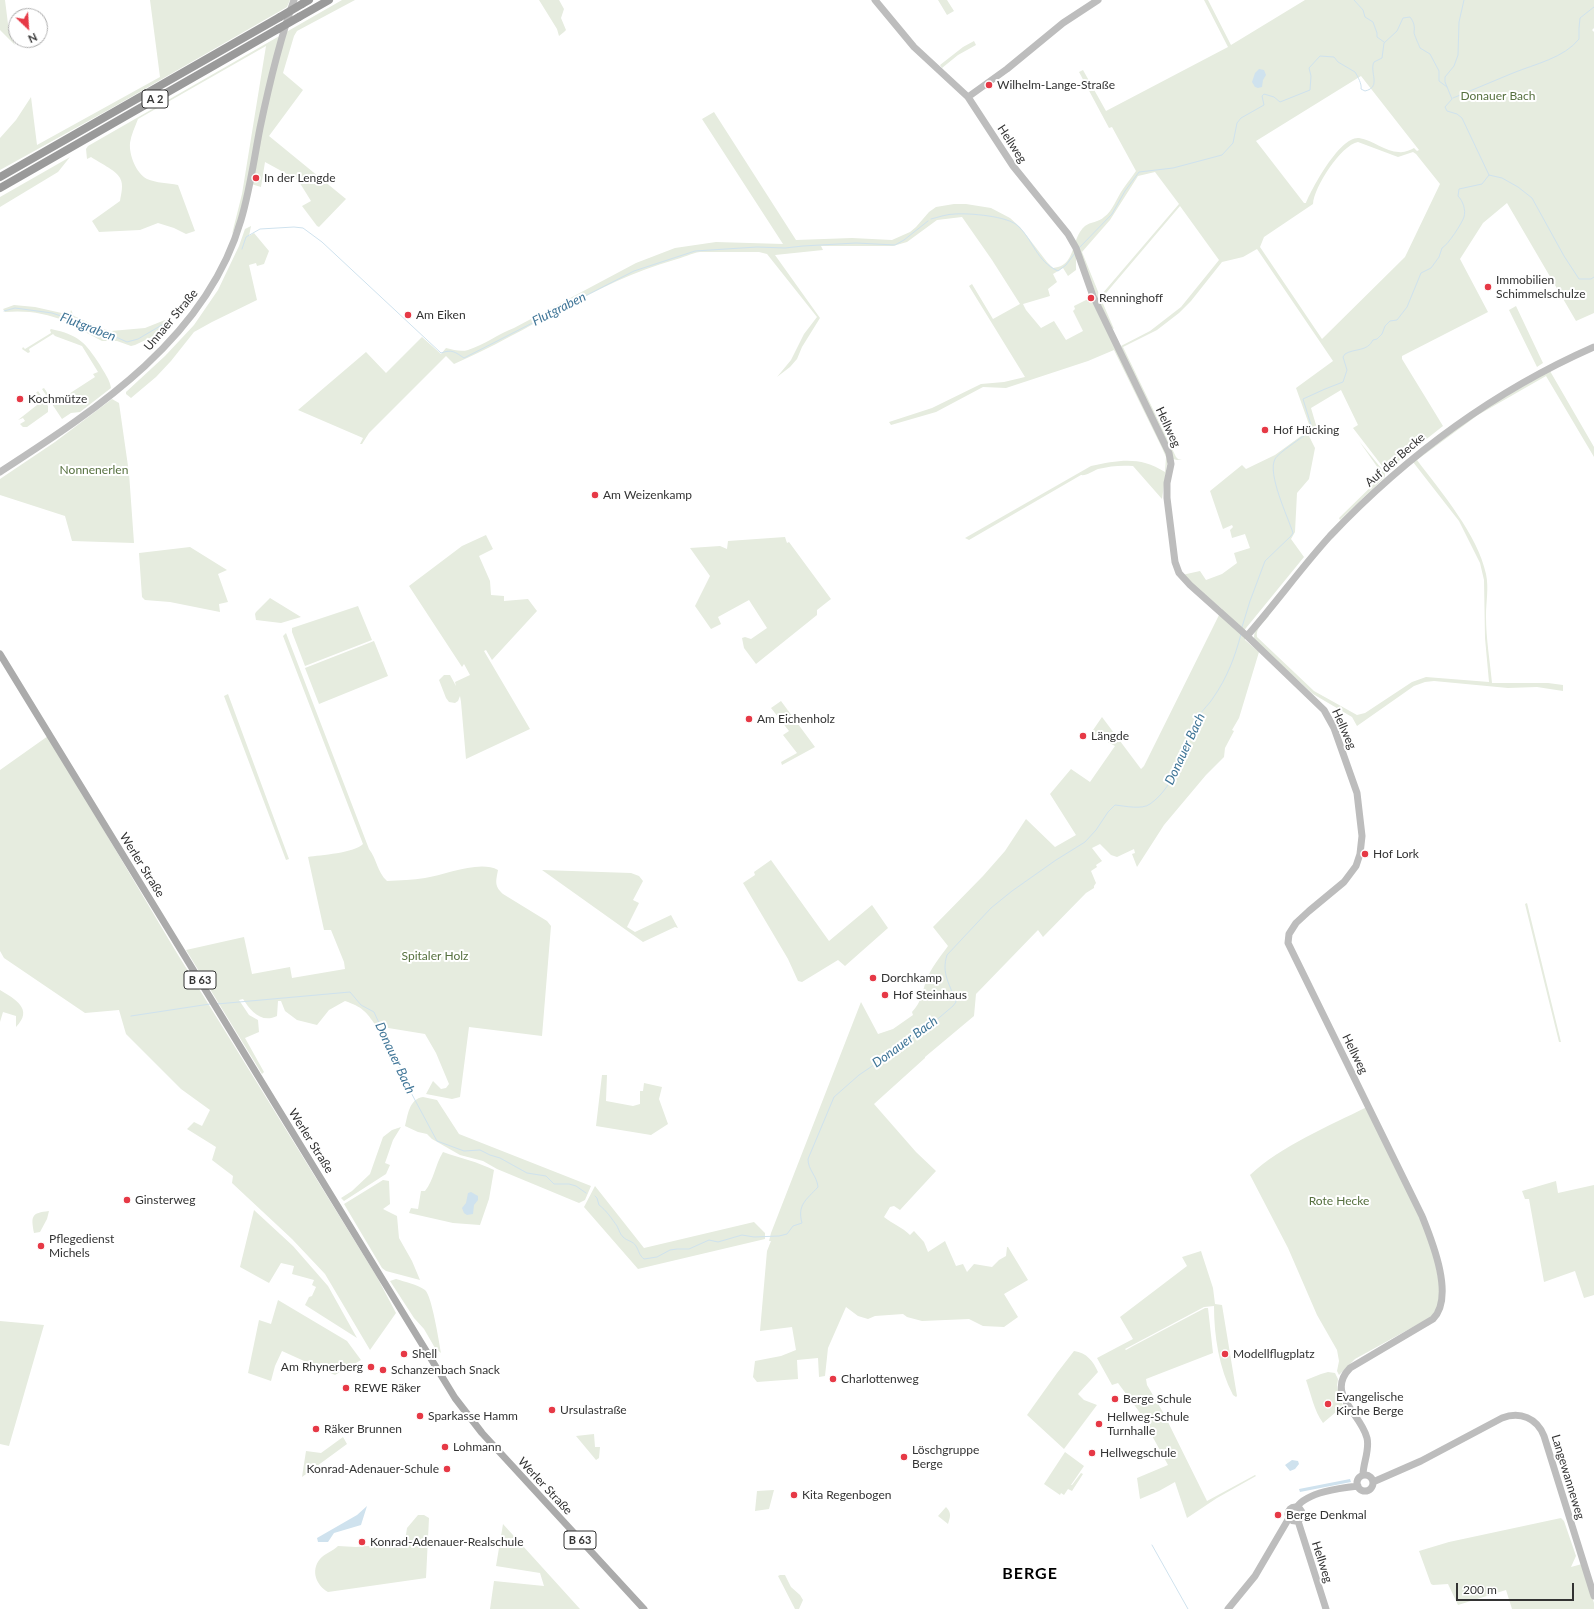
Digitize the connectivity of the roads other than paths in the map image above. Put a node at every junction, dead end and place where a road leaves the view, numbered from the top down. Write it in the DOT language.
graph roads {
  1 [pos="294,0"];
  2 [pos="310,0"];
  3 [pos="329,0"];
  4 [pos="875,0"];
  5 [pos="1098,0"];
  6 [pos="968,97"];
  7 [pos="0,177"];
  8 [pos="0,188"];
  9 [pos="1594,347"];
  10 [pos="0,472"];
  11 [pos="1247,636"];
  12 [pos="0,654"];
  13 [pos="1363,1475"];
  14 [pos="1373,1482"];
  15 [pos="1358,1486"];
  16 [pos="1297,1507"];
  17 [pos="1289,1518"];
  18 [pos="1298,1521"];
  19 [pos="1594,1596"];
  20 [pos="644,1609"];
  21 [pos="1228,1609"];
  22 [pos="1326,1609"];
  1 -- 10 [label="street, Unnaer Straße"];
  2 -- 7 [label="highway, A 2, bridge"];
  3 -- 8 [label="highway, A 2, bridge"];
  4 -- 6 [label="street, Hellweg"];
  5 -- 6 [label="street"];
  6 -- 11 [label="street, Hellweg"];
  9 -- 11 [label="street, Auf der Becke"];
  11 -- 13 [label="street, Hellweg"];
  12 -- 20 [label="main road, Werler Straße / B 63"];
  13 -- 14 [label="street"];
  13 -- 15 [label="street"];
  14 -- 15 [label="street"];
  14 -- 19 [label="street, Langewanneweg"];
  15 -- 16 [label="street"];
  16 -- 17 [label="street"];
  16 -- 18 [label="street"];
  17 -- 18 [label="street"];
  17 -- 21 [label="street"];
  18 -- 22 [label="street, Hellweg"];
}
